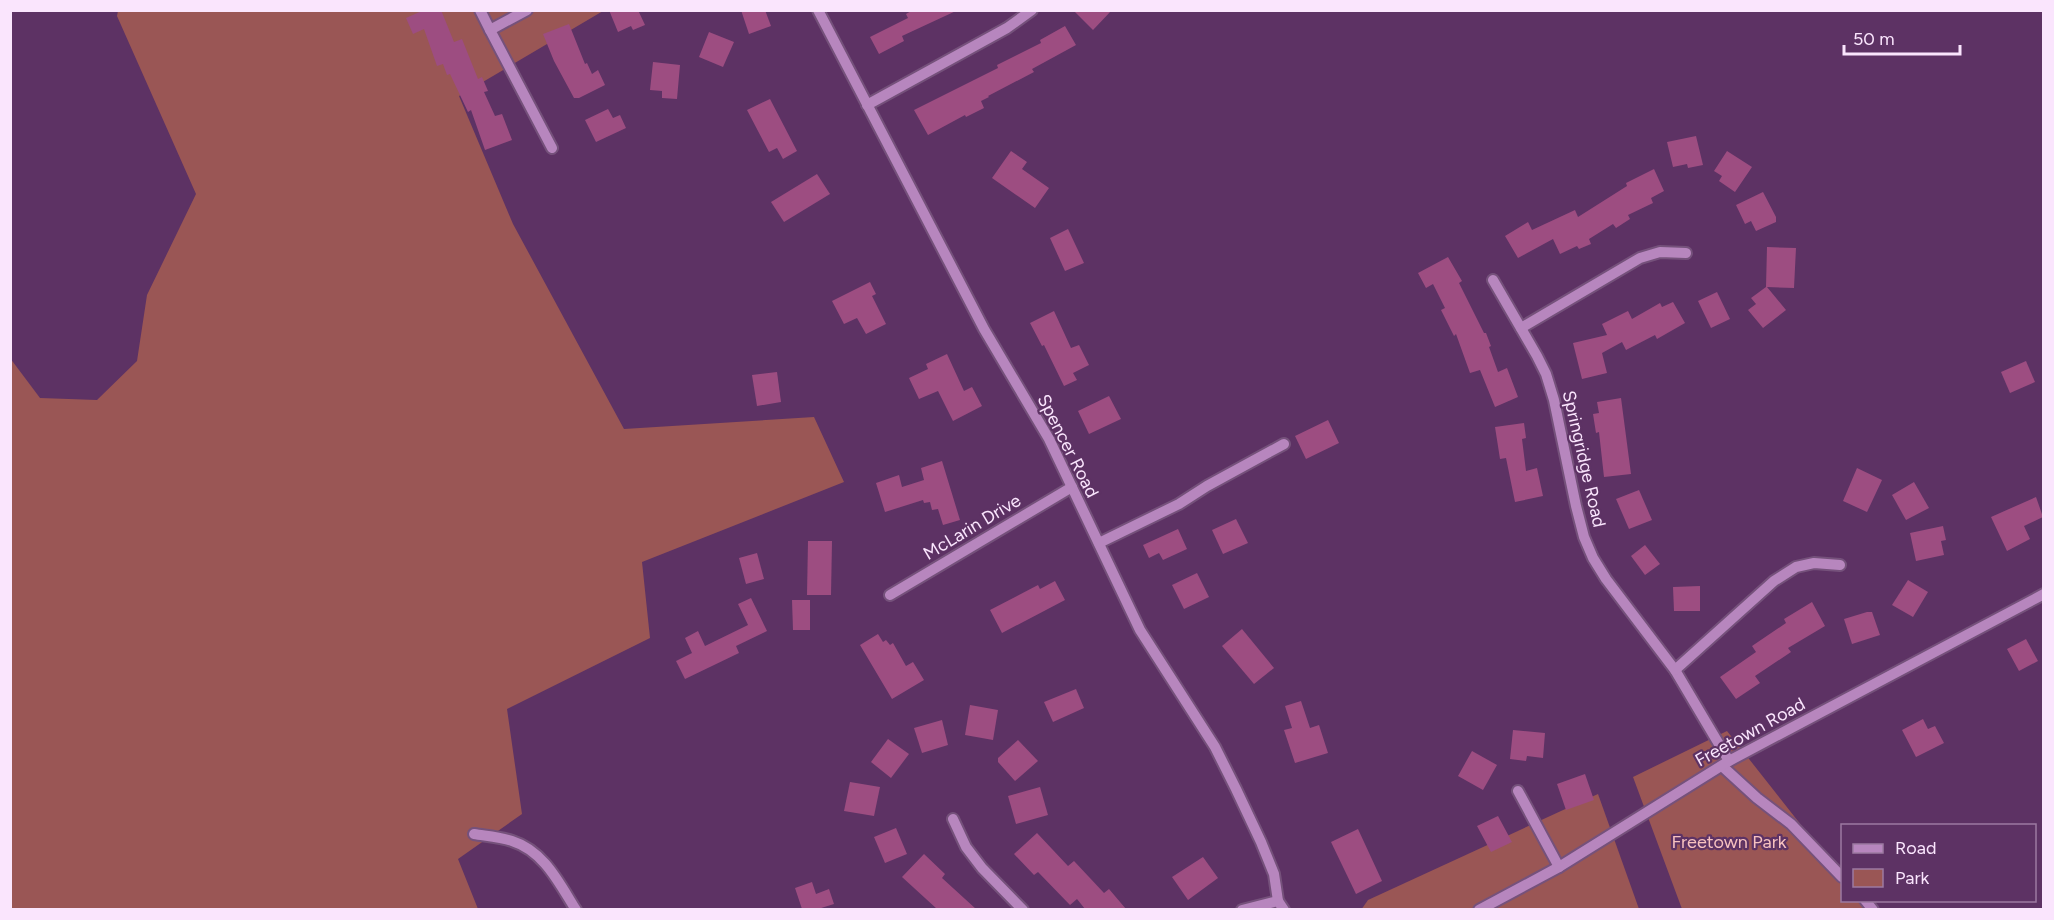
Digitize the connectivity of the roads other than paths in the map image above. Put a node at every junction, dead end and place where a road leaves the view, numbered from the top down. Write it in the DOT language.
graph roads {
  1 [pos="480,10"];
  2 [pos="527,10"];
  3 [pos="818,10"];
  4 [pos="1032,10"];
  5 [pos="490,30"];
  6 [pos="867,105"];
  7 [pos="552,148"];
  8 [pos="1686,253"];
  9 [pos="1493,280"];
  10 [pos="1521,328"];
  11 [pos="1284,444"];
  12 [pos="1072,487"];
  13 [pos="1099,543"];
  14 [pos="1840,565"];
  15 [pos="2043,594"];
  16 [pos="890,596"];
  17 [pos="1675,670"];
  18 [pos="1726,763"];
  19 [pos="1518,791"];
  20 [pos="953,819"];
  21 [pos="474,834"];
  22 [pos="1559,867"];
  23 [pos="1841,876"];
  24 [pos="1281,905"];
  25 [pos="576,909"];
  26 [pos="1023,909"];
  27 [pos="1242,909"];
  28 [pos="1479,909"];
  1 -- 5 [label="street"];
  2 -- 5 [label="street"];
  3 -- 6 [label="street, Spencer Road"];
  4 -- 6 [label="street"];
  5 -- 7 [label="street"];
  6 -- 12 [label="street, Spencer Road"];
  8 -- 10 [label="street"];
  9 -- 10 [label="street, Springridge Road"];
  10 -- 17 [label="street, Springridge Road"];
  11 -- 13 [label="street"];
  12 -- 13 [label="street, Spencer Road"];
  12 -- 16 [label="street, McLarin Drive"];
  13 -- 24 [label="street, Spencer Road"];
  14 -- 17 [label="street"];
  15 -- 18 [label="street, Freetown Road"];
  17 -- 18 [label="street, Springridge Road"];
  18 -- 22 [label="street, Freetown Road"];
  18 -- 23 [label="street, Springridge Road"];
  19 -- 22 [label="street"];
  20 -- 26 [label="street"];
  21 -- 25 [label="street"];
  22 -- 28 [label="street, Freetown Road"];
  24 -- 27 [label="street"];
}
